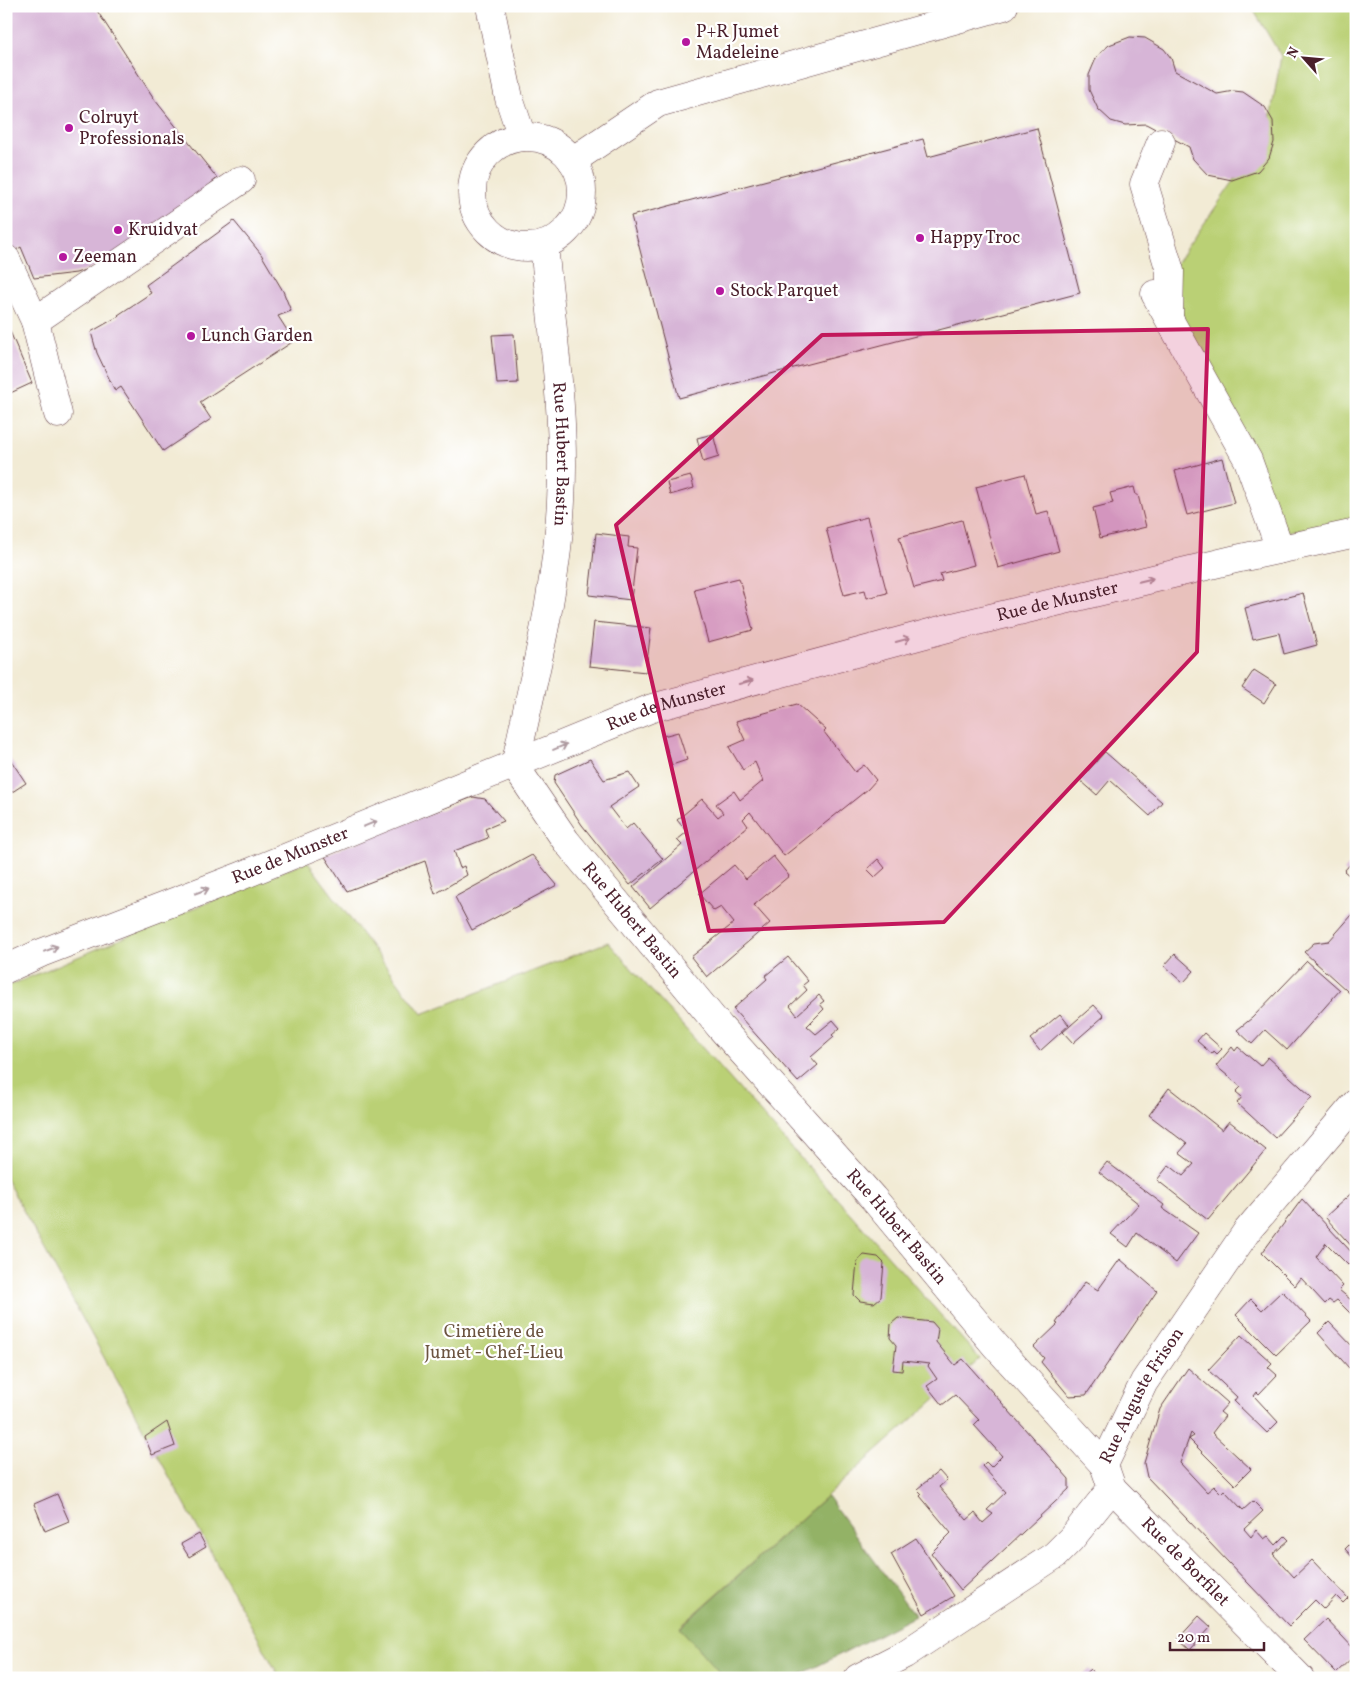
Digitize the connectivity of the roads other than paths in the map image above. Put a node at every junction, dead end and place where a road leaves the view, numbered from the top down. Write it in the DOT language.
graph roads {
  1 [pos="490,6"];
  2 [pos="1004,6"];
  3 [pos="522,137"];
  4 [pos="1161,142"];
  5 [pos="572,161"];
  6 [pos="240,180"];
  7 [pos="544,245"];
  8 [pos="6,259"];
  9 [pos="1155,294"];
  10 [pos="1168,318"];
  11 [pos="35,322"];
  12 [pos="58,414"];
  13 [pos="1356,533"];
  14 [pos="1280,549"];
  15 [pos="515,766"];
  16 [pos="6,969"];
  17 [pos="1356,1103"];
  18 [pos="1108,1476"];
  19 [pos="858,1678"];
  20 [pos="1300,1678"];
  1 -- 3 [label="street"];
  2 -- 5 [label="street"];
  3 -- 5 [label="street"];
  3 -- 7 [label="street"];
  4 -- 10 [label="street"];
  5 -- 7 [label="street"];
  6 -- 11 [label="street"];
  7 -- 15 [label="street, Rue Hubert Bastin"];
  8 -- 11 [label="street"];
  9 -- 10 [label="street"];
  10 -- 14 [label="street"];
  11 -- 12 [label="street"];
  13 -- 14 [label="street, Rue de Munster"];
  15 -- 14 [label="street, Rue de Munster, one-way"];
  16 -- 15 [label="street, Rue de Munster, one-way"];
  15 -- 18 [label="street, Rue Hubert Bastin"];
  17 -- 18 [label="street, Rue Auguste Frison"];
  18 -- 19 [label="street, Rue Auguste Frison"];
  18 -- 20 [label="street, Rue de Borfilet"];
}
